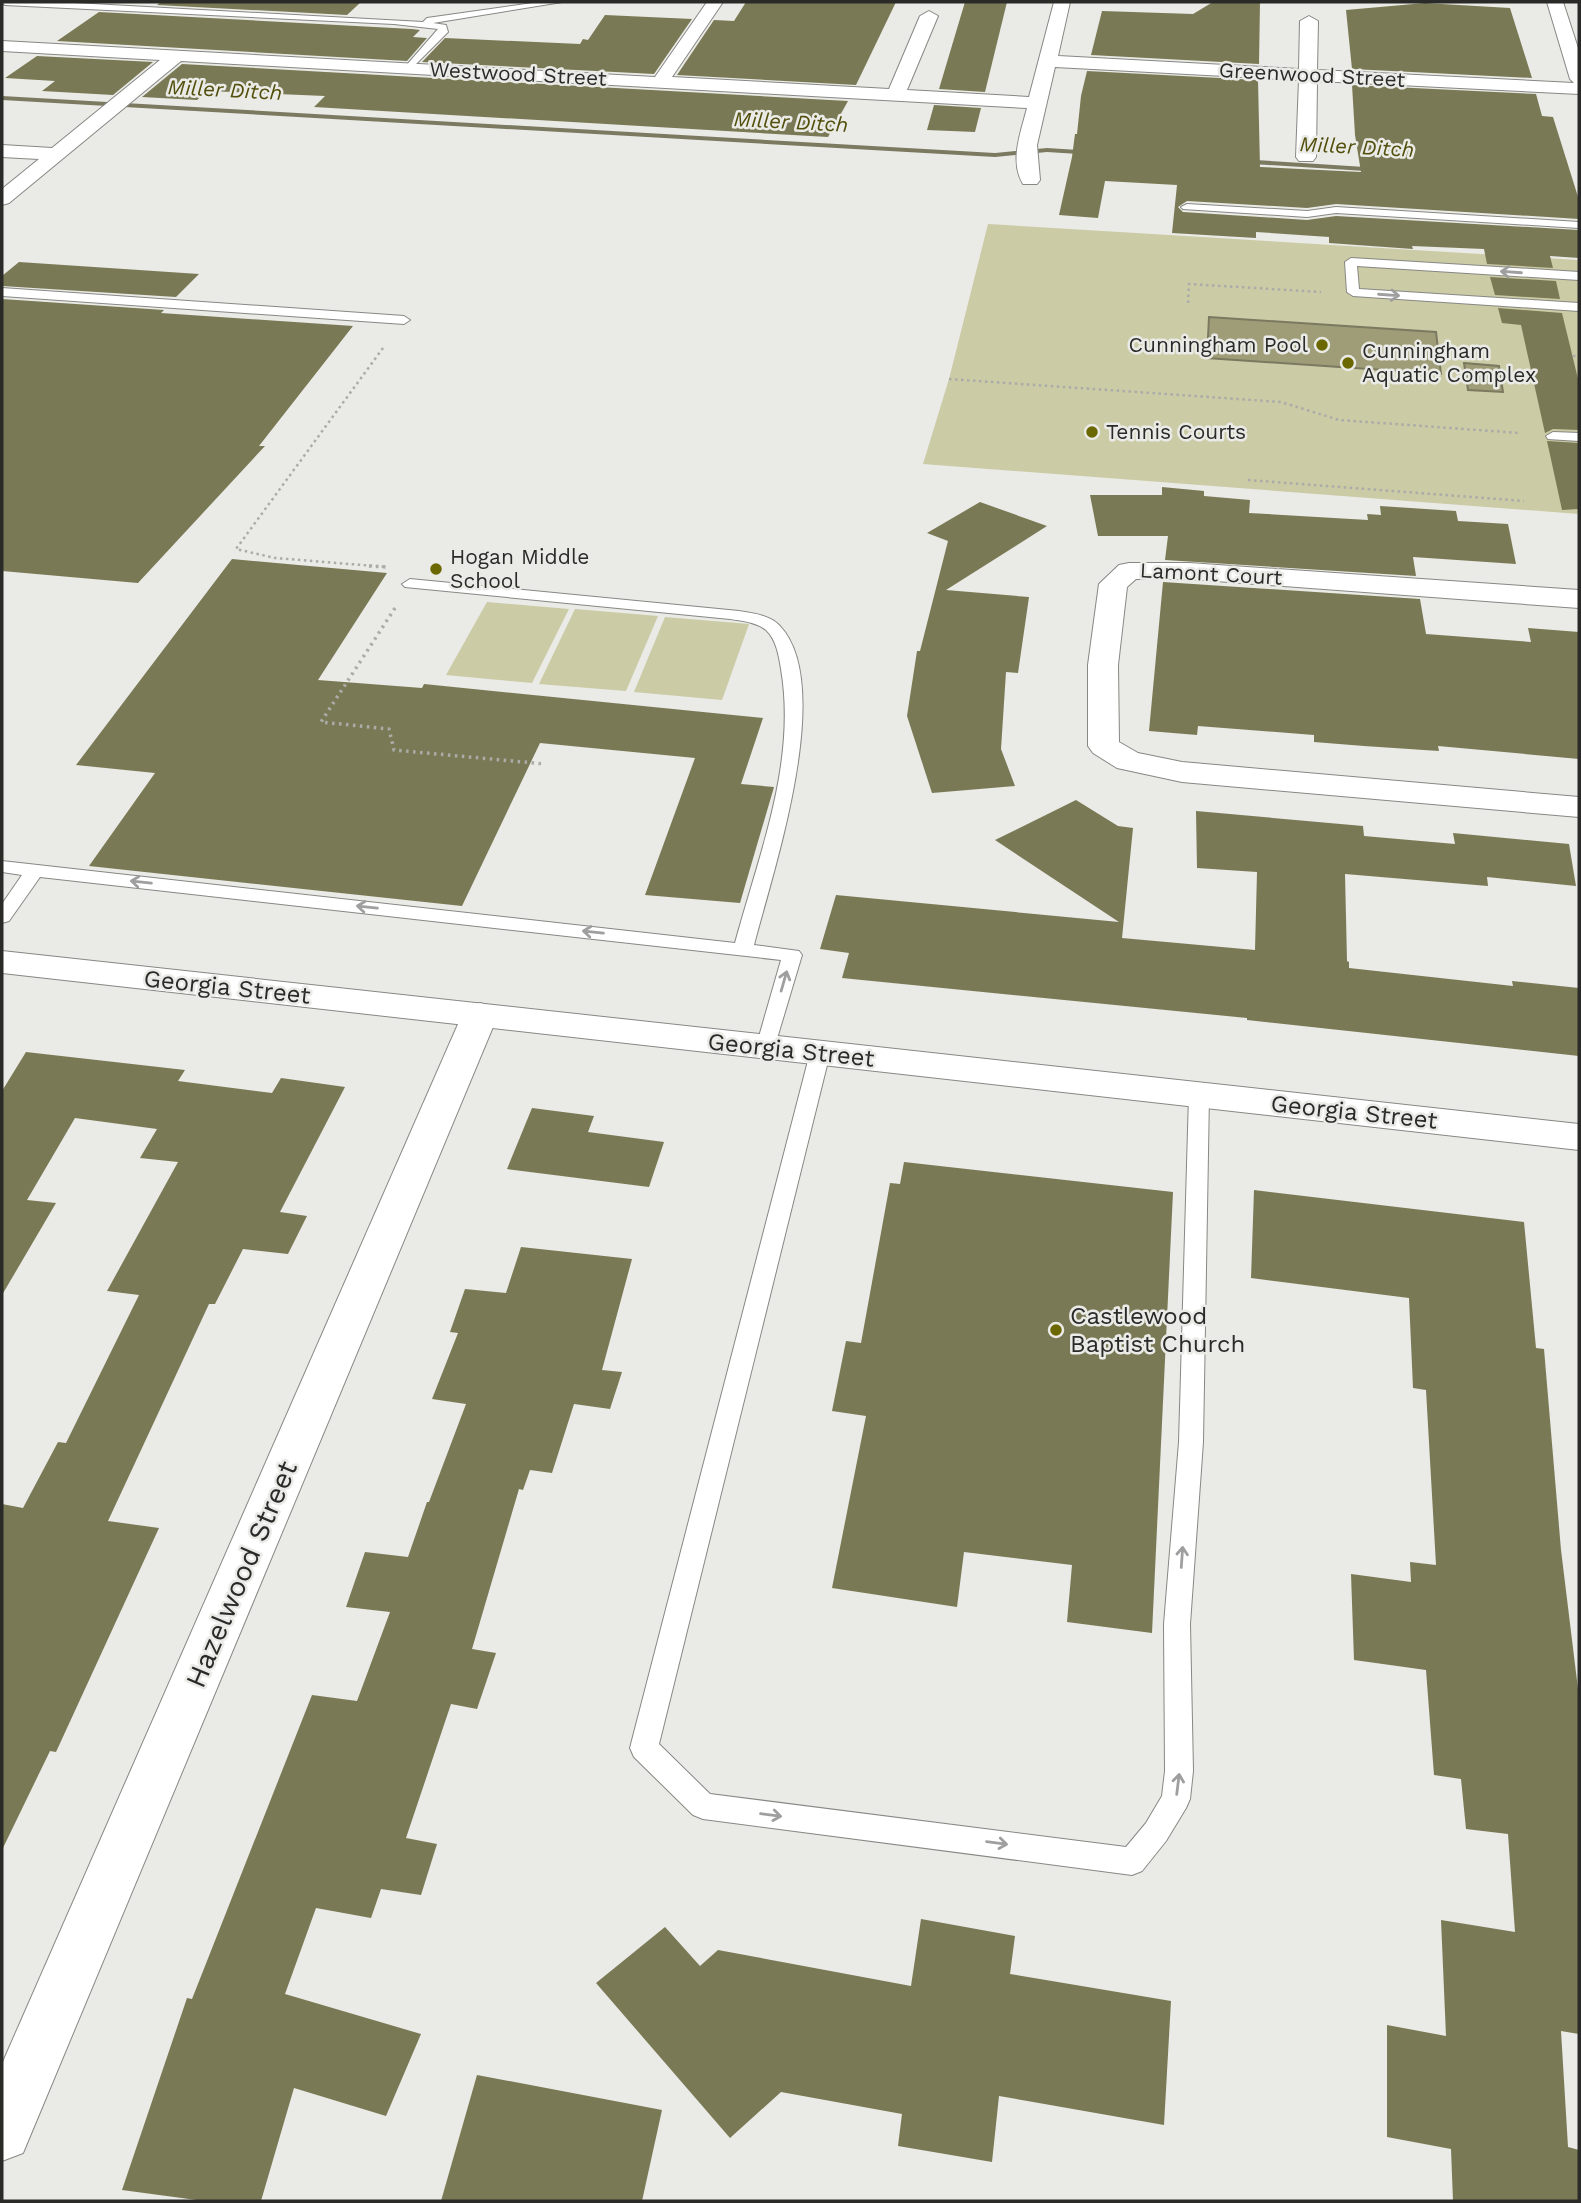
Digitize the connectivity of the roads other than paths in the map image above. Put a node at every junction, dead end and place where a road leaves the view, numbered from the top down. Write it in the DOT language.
graph roads {
  1 [pos="5,2"];
  2 [pos="557,2"];
  3 [pos="715,2"];
  4 [pos="1062,2"];
  5 [pos="1557,8"];
  6 [pos="929,16"];
  7 [pos="1579,16"];
  8 [pos="1309,21"];
  9 [pos="419,23"];
  10 [pos="2,46"];
  11 [pos="176,56"];
  12 [pos="1045,61"];
  13 [pos="408,69"];
  14 [pos="1308,75"];
  15 [pos="1579,79"];
  16 [pos="660,82"];
  17 [pos="1579,89"];
  18 [pos="896,95"];
  19 [pos="1035,103"];
  20 [pos="2,151"];
  21 [pos="56,154"];
  22 [pos="1306,157"];
  23 [pos="1030,180"];
  24 [pos="2,199"];
  25 [pos="1187,207"];
  26 [pos="1579,225"];
  27 [pos="1579,276"];
  28 [pos="2,292"];
  29 [pos="1579,307"];
  30 [pos="404,320"];
  31 [pos="1553,436"];
  32 [pos="1579,437"];
  33 [pos="410,584"];
  34 [pos="1579,599"];
  35 [pos="1579,807"];
  36 [pos="2,867"];
  37 [pos="35,870"];
  38 [pos="2,918"];
  39 [pos="743,949"];
  40 [pos="4,966"];
  41 [pos="480,1015"];
  42 [pos="766,1047"];
  43 [pos="820,1053"];
  44 [pos="1199,1095"];
  45 [pos="1579,1137"];
  46 [pos="2,2132"];
  1 -- 9 [label="lane"];
  2 -- 9 [label="lane"];
  3 -- 16 [label="street"];
  4 -- 12 [label="street"];
  5 -- 7 [label="street"];
  5 -- 15 [label="street"];
  6 -- 18 [label="street"];
  8 -- 14 [label="street"];
  9 -- 13 [label="lane"];
  10 -- 11 [label="street, Westwood Street"];
  11 -- 13 [label="street, Westwood Street"];
  11 -- 21 [label="street"];
  12 -- 14 [label="street, Greenwood Street"];
  12 -- 19 [label="street"];
  13 -- 16 [label="street, Westwood Street"];
  14 -- 17 [label="street, Greenwood Street"];
  14 -- 22 [label="street"];
  16 -- 18 [label="street, Westwood Street"];
  18 -- 19 [label="street, Westwood Street"];
  19 -- 23 [label="street"];
  20 -- 21 [label="street"];
  21 -- 24 [label="street"];
  25 -- 26 [label="lane"];
  27 -- 29 [label="lane, one-way"];
  28 -- 30 [label="lane"];
  31 -- 32 [label="lane"];
  33 -- 39 [label="lane"];
  34 -- 35 [label="street, Lamont Court"];
  36 -- 37 [label="lane"];
  37 -- 38 [label="lane"];
  39 -- 37 [label="lane, one-way"];
  42 -- 39 [label="lane, one-way"];
  40 -- 41 [label="street, Georgia Street"];
  41 -- 42 [label="street, Georgia Street"];
  41 -- 46 [label="street, Hazelwood Street"];
  42 -- 43 [label="street, Georgia Street"];
  43 -- 44 [label="street, Georgia Street"];
  43 -- 44 [label="lane, one-way"];
  44 -- 45 [label="street, Georgia Street"];
}
